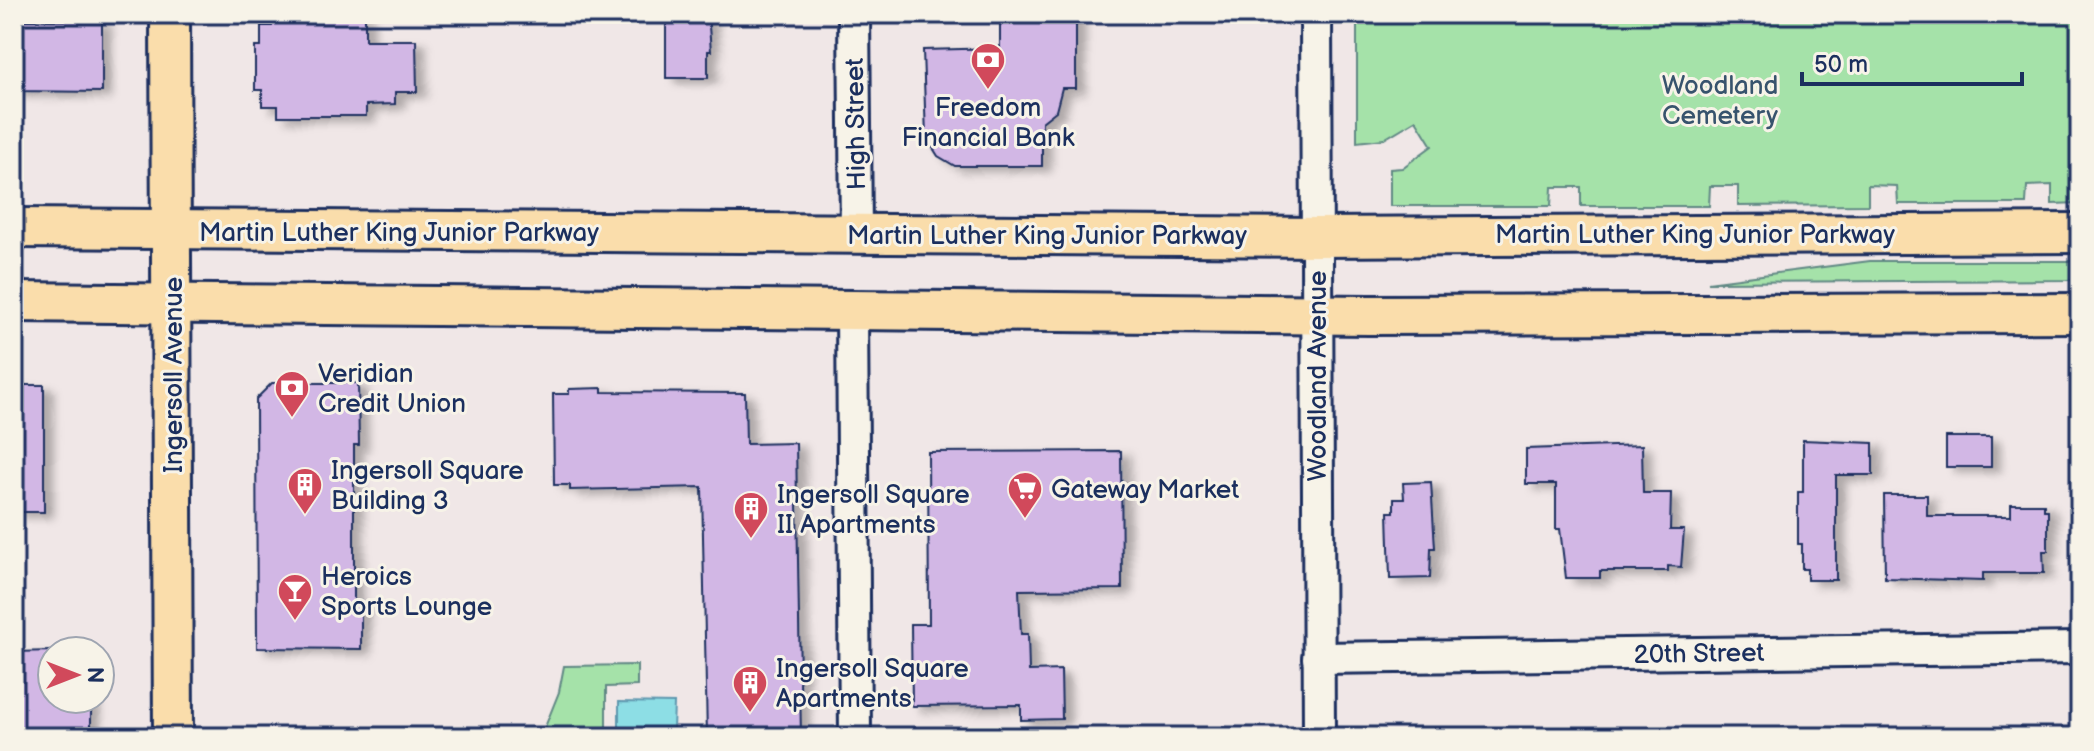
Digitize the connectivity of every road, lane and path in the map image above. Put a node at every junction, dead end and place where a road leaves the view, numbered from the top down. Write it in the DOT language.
graph roads {
  1 [pos="170,14"];
  2 [pos="854,14"];
  3 [pos="1316,14"];
  4 [pos="14,228"];
  5 [pos="172,230"];
  6 [pos="2080,233"];
  7 [pos="856,234"];
  8 [pos="1316,237"];
  9 [pos="14,302"];
  10 [pos="173,303"];
  11 [pos="852,311"];
  12 [pos="2080,313"];
  13 [pos="1316,315"];
  14 [pos="2080,648"];
  15 [pos="1318,658"];
  16 [pos="173,737"];
  17 [pos="855,737"];
  18 [pos="1319,737"];
  1 -- 5 [label="main road, Ingersoll Avenue"];
  2 -- 7 [label="street, High Street"];
  3 -- 8 [label="street, Woodland Avenue"];
  4 -- 5 [label="main road, Martin Luther King Junior Parkway"];
  5 -- 7 [label="main road, Martin Luther King Junior Parkway"];
  5 -- 10 [label="main road, Ingersoll Avenue"];
  6 -- 8 [label="main road, Martin Luther King Junior Parkway"];
  7 -- 8 [label="main road, Martin Luther King Junior Parkway"];
  8 -- 13 [label="street, Woodland Avenue"];
  9 -- 10 [label="main road"];
  10 -- 11 [label="main road"];
  10 -- 16 [label="main road, Ingersoll Avenue"];
  11 -- 13 [label="main road"];
  11 -- 17 [label="street"];
  12 -- 13 [label="main road"];
  13 -- 15 [label="street, Woodland Avenue"];
  14 -- 15 [label="street, 20th Street"];
  15 -- 18 [label="street, Woodland Avenue"];
}
